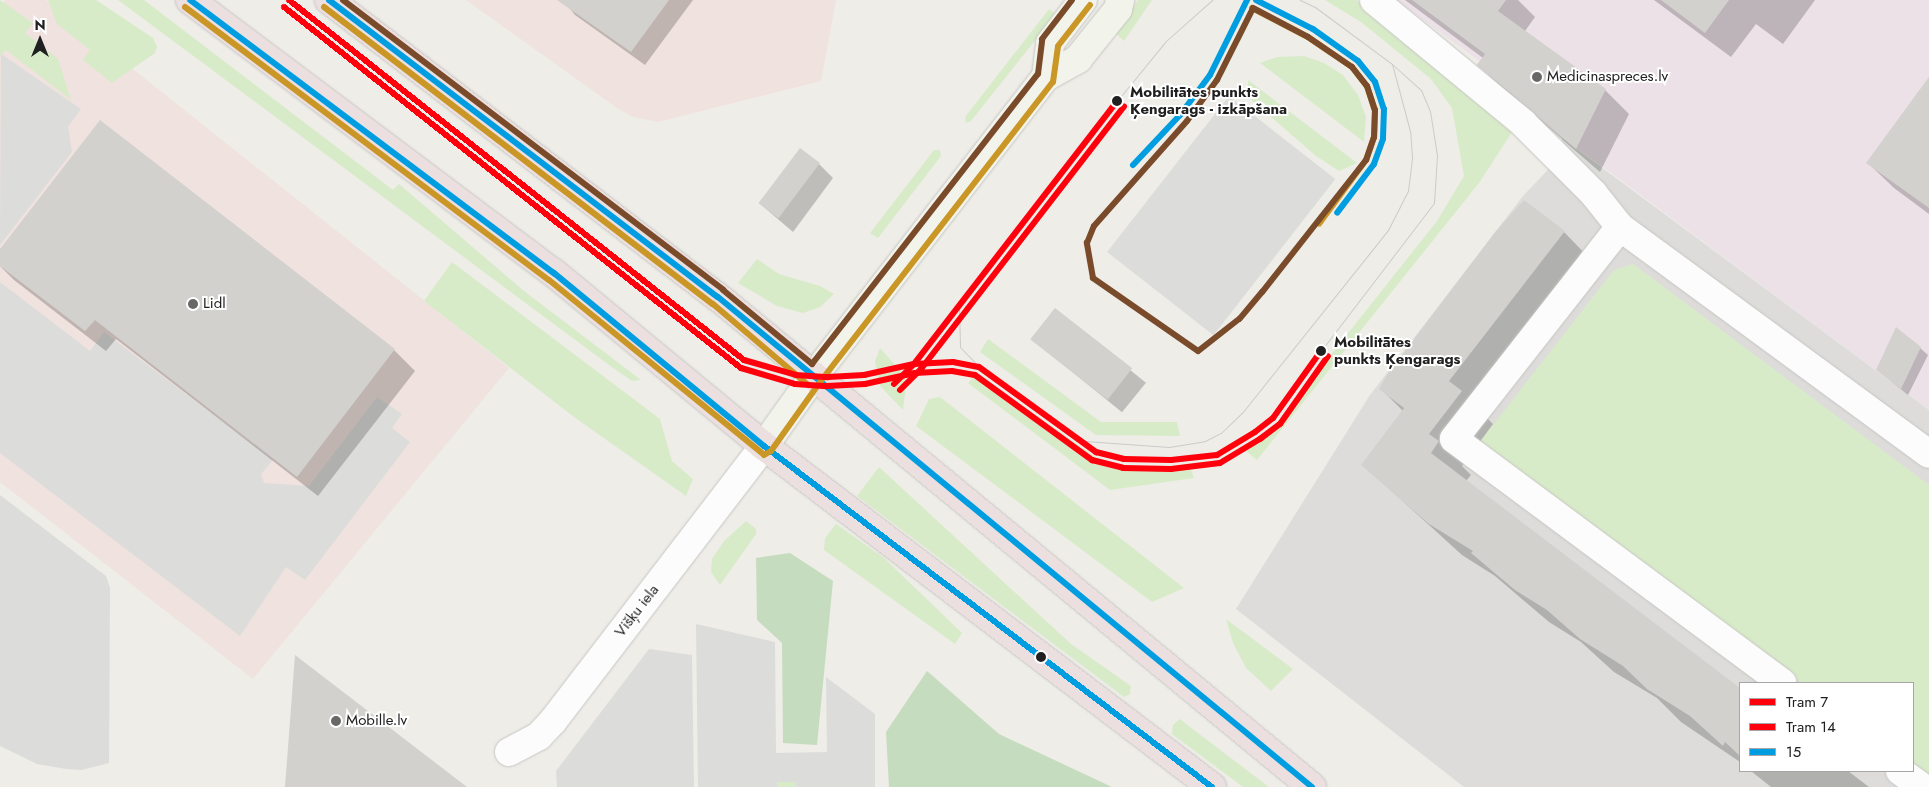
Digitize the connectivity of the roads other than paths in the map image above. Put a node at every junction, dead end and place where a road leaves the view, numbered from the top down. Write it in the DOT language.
graph roads {
  1 [pos="190,0"];
  2 [pos="329,0"];
  3 [pos="1083,0"];
  4 [pos="1120,0"];
  5 [pos="1374,0"];
  6 [pos="1046,77"];
  7 [pos="1620,227"];
  8 [pos="814,377"];
  9 [pos="764,446"];
  10 [pos="1929,454"];
  11 [pos="1781,682"];
  12 [pos="509,752"];
  13 [pos="1901,772"];
  14 [pos="1212,787"];
  15 [pos="1312,787"];
  16 [pos="1922,787"];
  1 -- 9 [label="highway"];
  2 -- 8 [label="highway"];
  3 -- 6 [label="street"];
  4 -- 6 [label="street, Višķu iela"];
  5 -- 7 [label="street"];
  6 -- 8 [label="street, Višķu iela"];
  7 -- 10 [label="street"];
  7 -- 11 [label="street"];
  8 -- 9 [label="street, Višķu iela"];
  8 -- 15 [label="highway"];
  9 -- 12 [label="street, Višķu iela"];
  9 -- 14 [label="highway"];
  13 -- 16 [label="street"];
}
